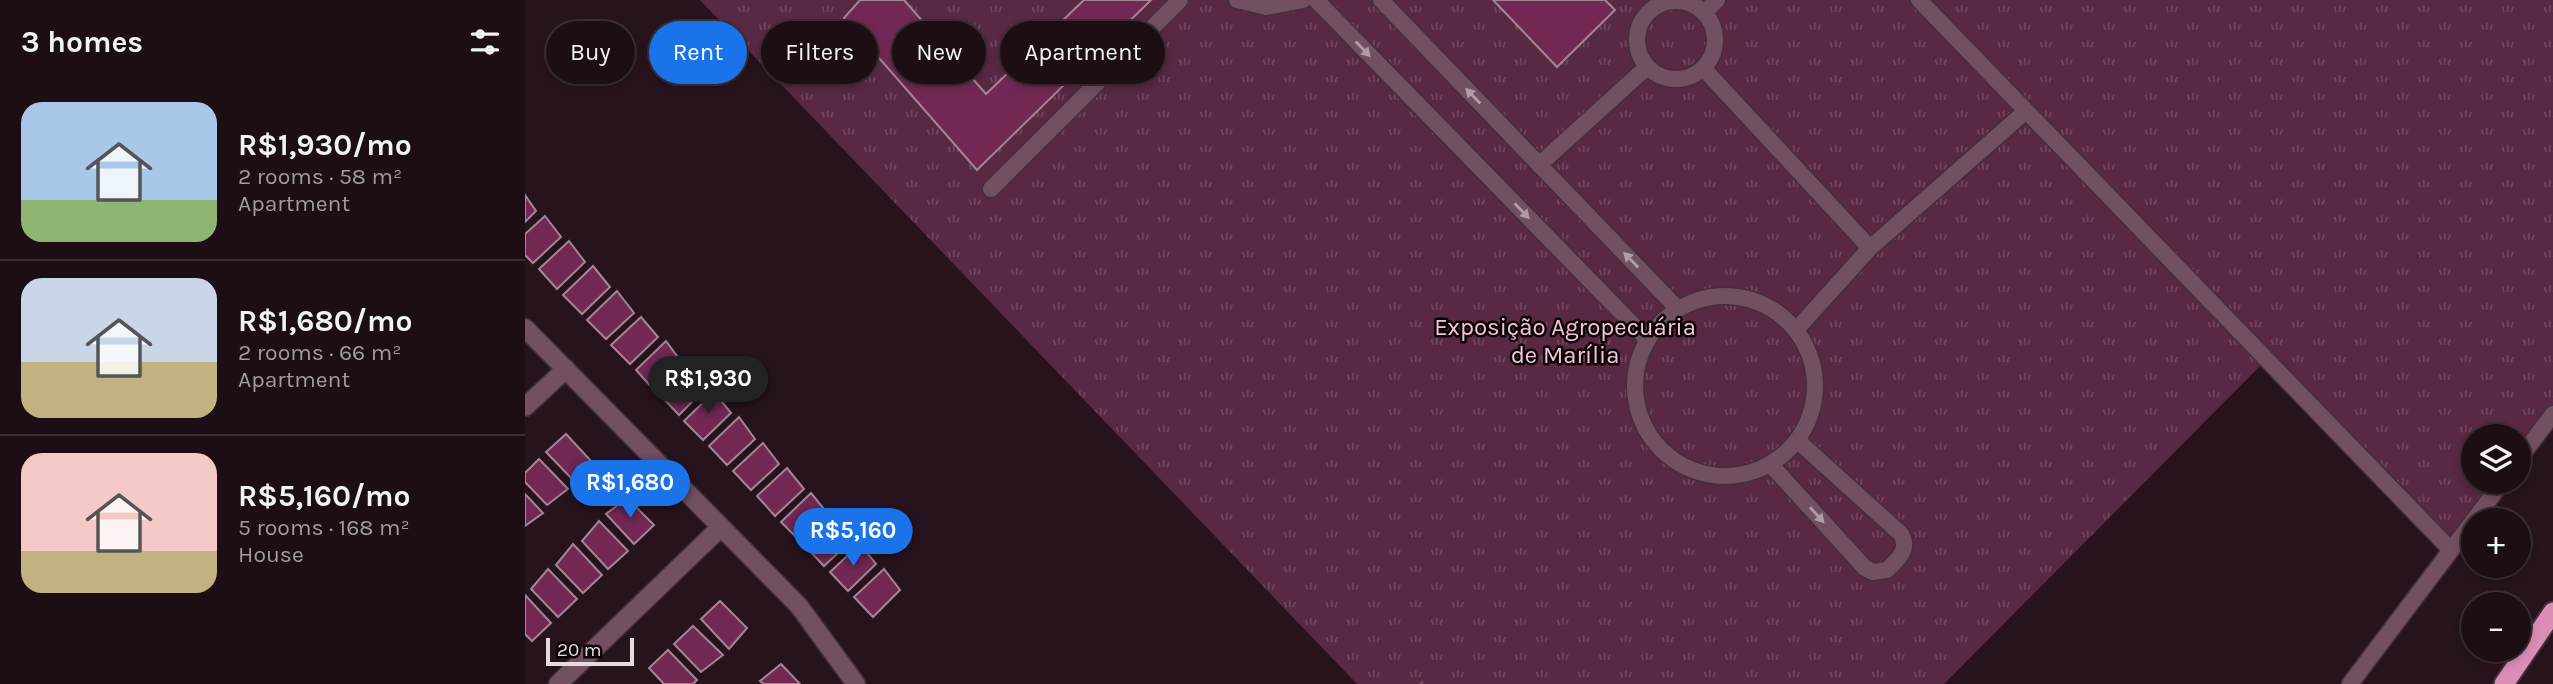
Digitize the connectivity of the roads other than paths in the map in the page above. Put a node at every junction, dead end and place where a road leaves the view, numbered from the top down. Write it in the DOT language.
graph roads {
  1 [pos="1180,0"];
  2 [pos="1237,0"];
  3 [pos="1303,0"];
  4 [pos="1316,0"];
  5 [pos="1381,0"];
  6 [pos="1717,0"];
  7 [pos="1919,0"];
  8 [pos="1648,4"];
  9 [pos="1704,13"];
  10 [pos="1647,67"];
  11 [pos="1703,68"];
  12 [pos="2026,111"];
  13 [pos="1539,165"];
  14 [pos="991,189"];
  15 [pos="1870,248"];
  16 [pos="1678,309"];
  17 [pos="525,328"];
  18 [pos="1796,330"];
  19 [pos="1647,339"];
  20 [pos="566,369"];
  21 [pos="525,407"];
  22 [pos="2553,414"];
  23 [pos="1798,441"];
  24 [pos="2531,443"];
  25 [pos="1771,465"];
  26 [pos="2493,494"];
  27 [pos="2482,508"];
  28 [pos="721,527"];
  29 [pos="2461,536"];
  30 [pos="2451,550"];
  31 [pos="2553,612"];
  32 [pos="558,684"];
  33 [pos="856,684"];
  34 [pos="2350,684"];
  35 [pos="2504,684"];
  1 -- 14 [label="lane"];
  2 -- 3 [label="lane"];
  4 -- 19 [label="lane, one-way"];
  13 -- 5 [label="lane, one-way"];
  6 -- 9 [label="lane"];
  7 -- 12 [label="lane"];
  8 -- 9 [label="lane"];
  8 -- 10 [label="lane"];
  9 -- 11 [label="lane"];
  10 -- 11 [label="lane"];
  10 -- 13 [label="lane"];
  11 -- 15 [label="lane"];
  12 -- 15 [label="lane"];
  12 -- 30 [label="lane"];
  16 -- 13 [label="lane, one-way"];
  15 -- 18 [label="lane"];
  16 -- 18 [label="lane"];
  16 -- 19 [label="lane"];
  17 -- 20 [label="street"];
  18 -- 23 [label="lane"];
  19 -- 25 [label="lane"];
  20 -- 21 [label="street"];
  20 -- 28 [label="street"];
  22 -- 24 [label="lane"];
  23 -- 25 [label="lane"];
  25 -- 23 [label="lane, one-way"];
  26 -- 27 [label="lane"];
  28 -- 32 [label="street"];
  28 -- 33 [label="street"];
  29 -- 30 [label="lane"];
  30 -- 34 [label="lane"];
  31 -- 35 [label="highway"];
}
